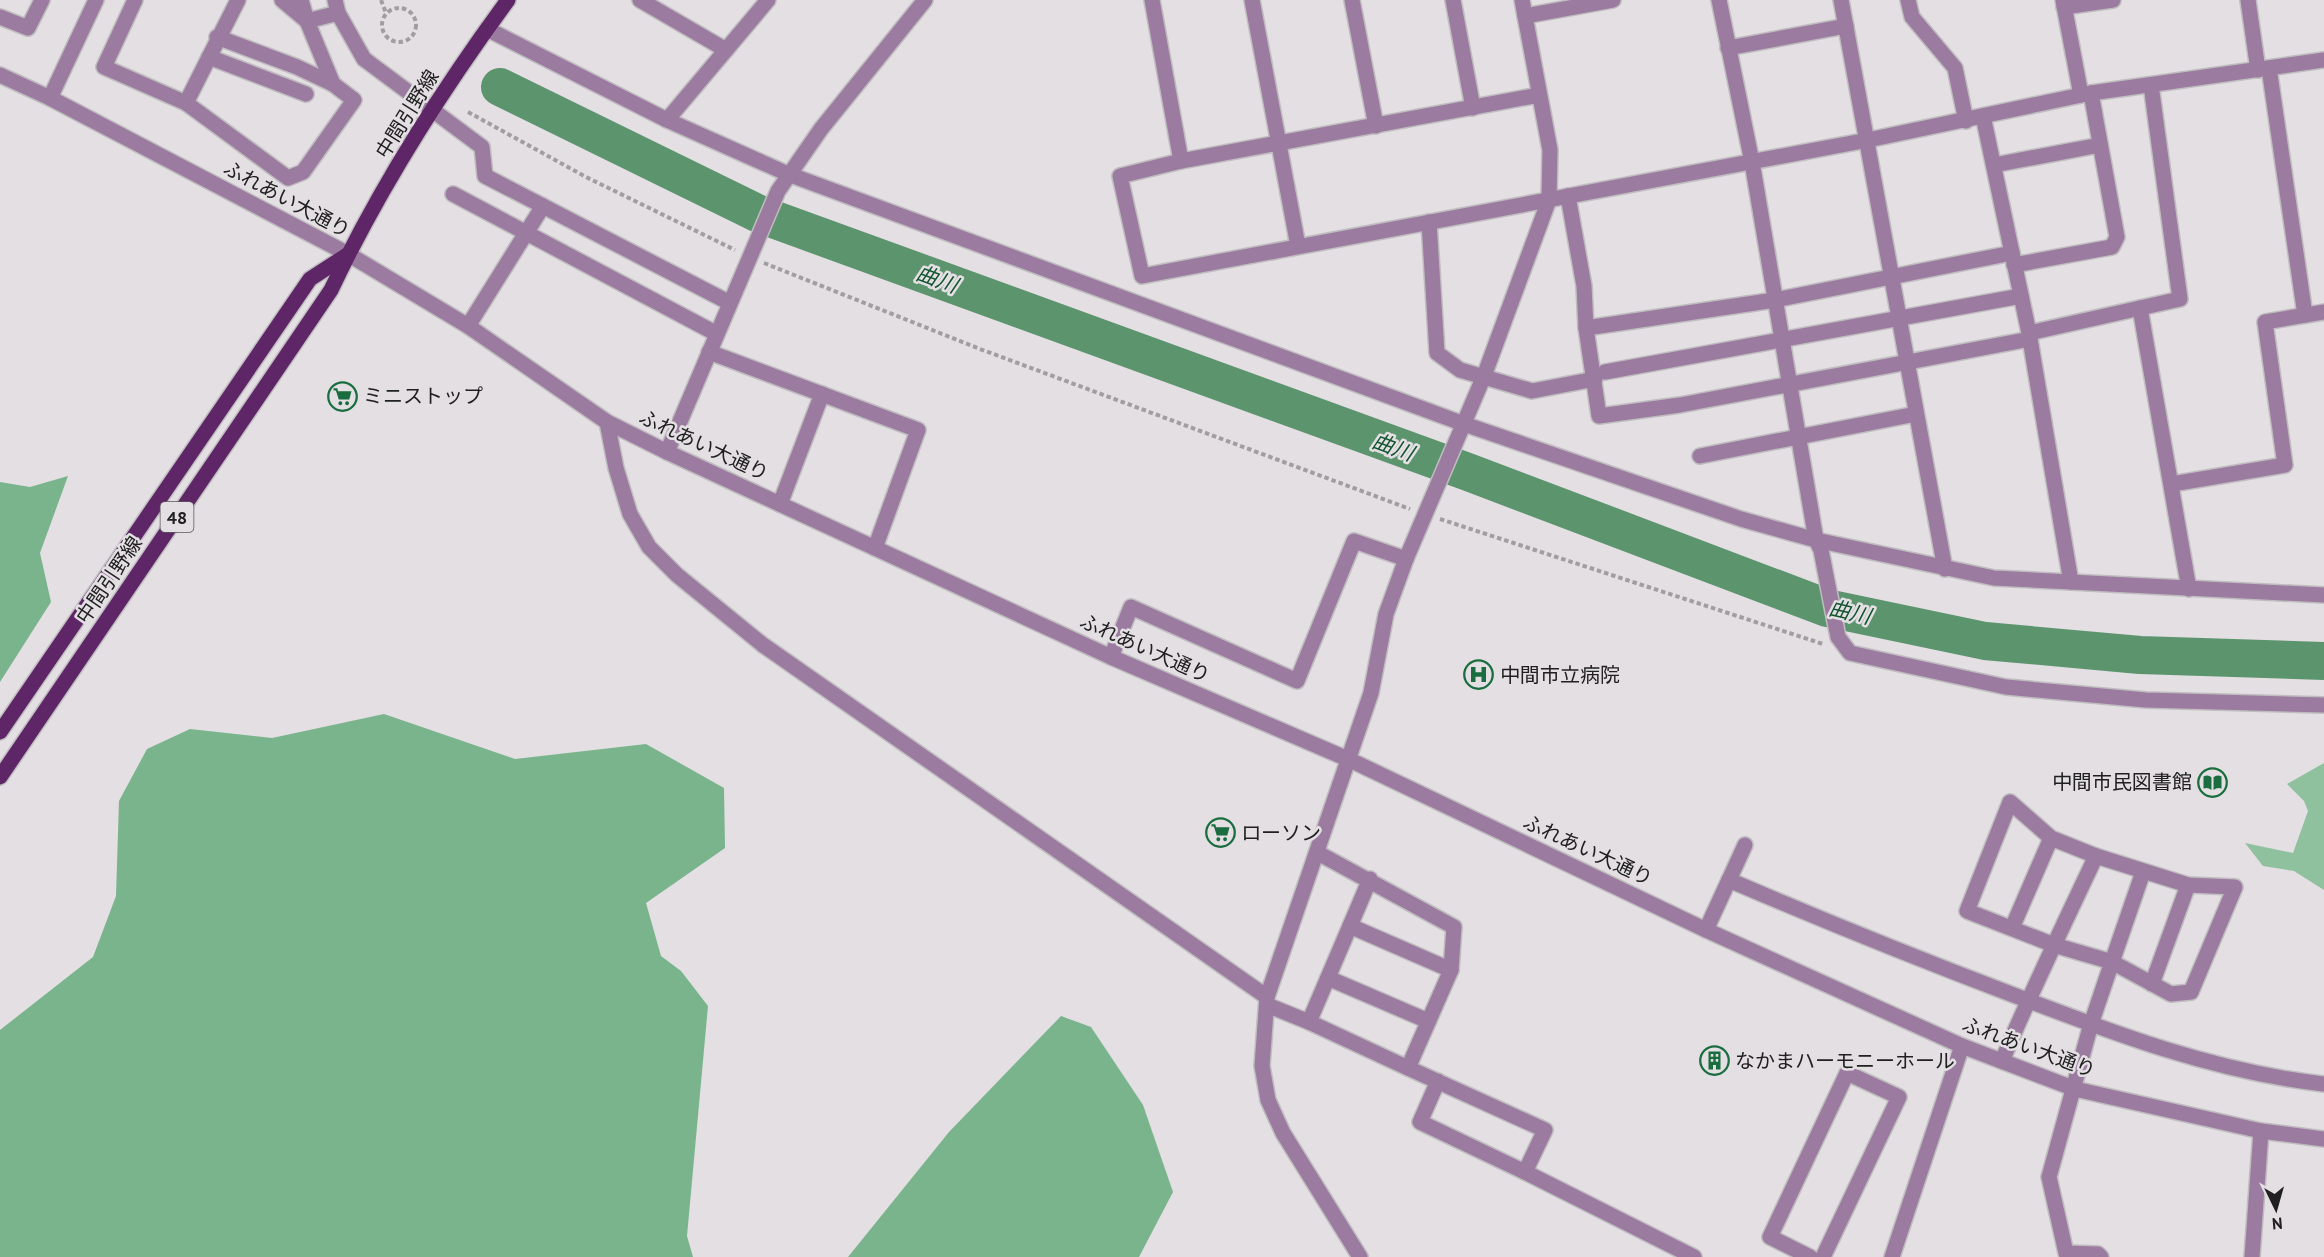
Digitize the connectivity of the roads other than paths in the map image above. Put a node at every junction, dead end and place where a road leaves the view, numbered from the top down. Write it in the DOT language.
graph roads {
  1 [pos="42,0"];
  2 [pos="96,0"];
  3 [pos="135,0"];
  4 [pos="238,0"];
  5 [pos="282,0"];
  6 [pos="301,0"];
  7 [pos="508,0"];
  8 [pos="640,0"];
  9 [pos="768,0"];
  10 [pos="925,0"];
  11 [pos="1152,0"];
  12 [pos="1251,0"];
  13 [pos="1352,0"];
  14 [pos="1454,0"];
  15 [pos="1522,0"];
  16 [pos="1613,0"];
  17 [pos="1719,0"];
  18 [pos="1842,0"];
  19 [pos="1908,0"];
  20 [pos="2113,0"];
  21 [pos="2248,0"];
  22 [pos="2063,3"];
  23 [pos="336,7"];
  24 [pos="1525,16"];
  25 [pos="0,17"];
  26 [pos="307,21"];
  27 [pos="1846,26"];
  28 [pos="483,34"];
  29 [pos="217,37"];
  30 [pos="1728,48"];
  31 [pos="726,50"];
  32 [pos="208,57"];
  33 [pos="2324,60"];
  34 [pos="2264,69"];
  35 [pos="0,75"];
  36 [pos="333,84"];
  37 [pos="2151,85"];
  38 [pos="306,94"];
  39 [pos="2086,94"];
  40 [pos="1539,95"];
  41 [pos="51,98"];
  42 [pos="186,103"];
  43 [pos="431,108"];
  44 [pos="1473,108"];
  45 [pos="1983,116"];
  46 [pos="667,120"];
  47 [pos="1966,121"];
  48 [pos="1376,126"];
  49 [pos="1868,140"];
  50 [pos="1278,143"];
  51 [pos="2100,145"];
  52 [pos="1181,161"];
  53 [pos="1752,162"];
  54 [pos="1994,165"];
  55 [pos="788,174"];
  56 [pos="453,194"];
  57 [pos="1568,196"];
  58 [pos="1549,200"];
  59 [pos="543,206"];
  60 [pos="1429,222"];
  61 [pos="525,234"];
  62 [pos="1298,246"];
  63 [pos="348,254"];
  64 [pos="2013,259"];
  65 [pos="1893,274"];
  66 [pos="2021,296"];
  67 [pos="1775,300"];
  68 [pos="730,303"];
  69 [pos="2140,308"];
  70 [pos="2324,312"];
  71 [pos="2305,315"];
  72 [pos="1899,320"];
  73 [pos="468,326"];
  74 [pos="1586,328"];
  75 [pos="717,334"];
  76 [pos="2029,336"];
  77 [pos="1782,340"];
  78 [pos="709,352"];
  79 [pos="1906,363"];
  80 [pos="1484,376"];
  81 [pos="1600,376"];
  82 [pos="1790,385"];
  83 [pos="822,394"];
  84 [pos="1916,414"];
  85 [pos="607,422"];
  86 [pos="1464,424"];
  87 [pos="1798,436"];
  88 [pos="667,452"];
  89 [pos="1700,456"];
  90 [pos="2172,484"];
  91 [pos="780,504"];
  92 [pos="1819,545"];
  93 [pos="875,548"];
  94 [pos="1406,559"];
  95 [pos="1945,569"];
  96 [pos="2071,582"];
  97 [pos="2189,589"];
  98 [pos="2324,595"];
  99 [pos="1111,657"];
  100 [pos="2324,705"];
  101 [pos="0,732"];
  102 [pos="1350,760"];
  103 [pos="0,777"];
  104 [pos="2051,838"];
  105 [pos="1745,845"];
  106 [pos="1318,853"];
  107 [pos="2096,856"];
  108 [pos="2143,872"];
  109 [pos="1370,879"];
  110 [pos="1729,880"];
  111 [pos="2188,885"];
  112 [pos="1350,926"];
  113 [pos="2012,928"];
  114 [pos="1707,930"];
  115 [pos="2054,945"];
  116 [pos="2112,962"];
  117 [pos="1451,970"];
  118 [pos="1328,978"];
  119 [pos="2152,984"];
  120 [pos="2028,1000"];
  121 [pos="1267,1001"];
  122 [pos="1428,1021"];
  123 [pos="1309,1022"];
  124 [pos="2091,1024"];
  125 [pos="1962,1046"];
  126 [pos="2002,1061"];
  127 [pos="1408,1068"];
  128 [pos="1438,1081"];
  129 [pos="2324,1084"];
  130 [pos="2075,1089"];
  131 [pos="2261,1131"];
  132 [pos="2324,1138"];
  133 [pos="1525,1172"];
  134 [pos="1360,1257"];
  135 [pos="1694,1257"];
  136 [pos="1810,1257"];
  137 [pos="1823,1257"];
  138 [pos="1892,1257"];
  139 [pos="2101,1257"];
  140 [pos="2252,1257"];
  1 -- 25 [label="street"];
  2 -- 41 [label="street"];
  3 -- 42 [label="street"];
  4 -- 29 [label="street"];
  5 -- 26 [label="street"];
  6 -- 26 [label="street"];
  7 -- 28 [label="main road, 中間引野線 / 48"];
  8 -- 31 [label="street"];
  9 -- 31 [label="street"];
  10 -- 55 [label="street"];
  11 -- 52 [label="street"];
  12 -- 50 [label="street"];
  13 -- 48 [label="street"];
  14 -- 44 [label="street"];
  15 -- 24 [label="street"];
  16 -- 24 [label="street"];
  17 -- 30 [label="street"];
  18 -- 27 [label="street"];
  19 -- 47 [label="street"];
  20 -- 22 [label="street"];
  21 -- 34 [label="street"];
  22 -- 39 [label="street"];
  23 -- 26 [label="street"];
  23 -- 43 [label="street"];
  24 -- 40 [label="street"];
  26 -- 36 [label="street"];
  27 -- 30 [label="street"];
  27 -- 49 [label="street"];
  28 -- 43 [label="main road, 中間引野線 / 48"];
  28 -- 46 [label="street"];
  29 -- 32 [label="street"];
  29 -- 36 [label="street"];
  30 -- 53 [label="street"];
  31 -- 46 [label="street"];
  32 -- 38 [label="street"];
  32 -- 42 [label="street"];
  33 -- 34 [label="street"];
  34 -- 37 [label="street"];
  34 -- 71 [label="street"];
  35 -- 41 [label="street, ふれあい大通り"];
  36 -- 42 [label="street"];
  37 -- 39 [label="street"];
  37 -- 69 [label="street"];
  39 -- 45 [label="street"];
  39 -- 51 [label="street"];
  40 -- 44 [label="street"];
  40 -- 58 [label="street"];
  41 -- 63 [label="street, ふれあい大通り"];
  43 -- 59 [label="street"];
  43 -- 63 [label="main road, 中間引野線 / 48"];
  44 -- 48 [label="street"];
  45 -- 47 [label="street"];
  45 -- 54 [label="street"];
  46 -- 55 [label="street"];
  47 -- 49 [label="street"];
  48 -- 50 [label="street"];
  49 -- 53 [label="street"];
  49 -- 65 [label="street"];
  50 -- 52 [label="street"];
  50 -- 62 [label="street"];
  51 -- 54 [label="street"];
  51 -- 64 [label="street"];
  52 -- 62 [label="street"];
  53 -- 57 [label="street"];
  53 -- 67 [label="street"];
  54 -- 64 [label="street"];
  55 -- 68 [label="street"];
  55 -- 86 [label="street"];
  56 -- 61 [label="street"];
  57 -- 58 [label="street"];
  57 -- 74 [label="street"];
  58 -- 60 [label="street"];
  58 -- 80 [label="street"];
  59 -- 61 [label="street"];
  59 -- 68 [label="street"];
  60 -- 62 [label="street"];
  60 -- 80 [label="street"];
  61 -- 73 [label="street"];
  61 -- 75 [label="street"];
  63 -- 73 [label="street, ふれあい大通り"];
  63 -- 101 [label="main road, 中間引野線 / 48"];
  63 -- 103 [label="main road, 中間引野線 / 48"];
  64 -- 65 [label="street"];
  64 -- 66 [label="street"];
  65 -- 67 [label="street"];
  65 -- 72 [label="street"];
  66 -- 72 [label="street"];
  66 -- 76 [label="street"];
  67 -- 74 [label="street"];
  67 -- 77 [label="street"];
  68 -- 75 [label="street"];
  69 -- 76 [label="street"];
  69 -- 90 [label="street"];
  70 -- 71 [label="street"];
  71 -- 90 [label="street"];
  72 -- 77 [label="street"];
  72 -- 79 [label="street"];
  73 -- 85 [label="street, ふれあい大通り"];
  74 -- 81 [label="street"];
  75 -- 78 [label="street"];
  76 -- 79 [label="street"];
  76 -- 96 [label="street"];
  77 -- 81 [label="street"];
  77 -- 82 [label="street"];
  78 -- 83 [label="street"];
  78 -- 88 [label="street"];
  79 -- 82 [label="street"];
  79 -- 84 [label="street"];
  80 -- 81 [label="street"];
  80 -- 86 [label="street"];
  81 -- 82 [label="street"];
  82 -- 87 [label="street"];
  83 -- 91 [label="street"];
  83 -- 93 [label="street"];
  84 -- 87 [label="street"];
  84 -- 95 [label="street"];
  85 -- 88 [label="street, ふれあい大通り"];
  85 -- 121 [label="street"];
  86 -- 92 [label="street"];
  86 -- 94 [label="street"];
  87 -- 89 [label="street"];
  87 -- 92 [label="street"];
  88 -- 91 [label="street, ふれあい大通り"];
  90 -- 97 [label="street"];
  91 -- 93 [label="street, ふれあい大通り"];
  92 -- 95 [label="street"];
  92 -- 100 [label="street"];
  93 -- 99 [label="street, ふれあい大通り"];
  94 -- 99 [label="street"];
  94 -- 102 [label="street"];
  95 -- 96 [label="street"];
  96 -- 97 [label="street"];
  97 -- 98 [label="street"];
  99 -- 102 [label="street, ふれあい大通り"];
  102 -- 106 [label="street"];
  102 -- 114 [label="street, ふれあい大通り"];
  104 -- 107 [label="street"];
  104 -- 113 [label="street"];
  104 -- 113 [label="street"];
  105 -- 110 [label="street"];
  106 -- 109 [label="street"];
  106 -- 121 [label="street"];
  107 -- 108 [label="street"];
  107 -- 115 [label="street"];
  108 -- 111 [label="street"];
  108 -- 116 [label="street"];
  109 -- 112 [label="street"];
  109 -- 117 [label="street"];
  110 -- 114 [label="street"];
  110 -- 120 [label="street"];
  111 -- 119 [label="street"];
  111 -- 119 [label="street"];
  112 -- 117 [label="street"];
  112 -- 118 [label="street"];
  113 -- 115 [label="street"];
  114 -- 125 [label="street, ふれあい大通り"];
  115 -- 116 [label="street"];
  115 -- 120 [label="street"];
  116 -- 119 [label="street"];
  116 -- 124 [label="street"];
  117 -- 122 [label="street"];
  118 -- 122 [label="street"];
  118 -- 123 [label="street"];
  120 -- 124 [label="street"];
  120 -- 126 [label="street"];
  121 -- 123 [label="street"];
  121 -- 134 [label="street"];
  122 -- 127 [label="street"];
  123 -- 127 [label="street"];
  124 -- 129 [label="street"];
  124 -- 130 [label="street"];
  125 -- 126 [label="street, ふれあい大通り"];
  125 -- 138 [label="street"];
  126 -- 130 [label="street, ふれあい大通り"];
  127 -- 128 [label="street"];
  128 -- 133 [label="street"];
  128 -- 133 [label="street"];
  130 -- 131 [label="street, ふれあい大通り"];
  130 -- 139 [label="street"];
  131 -- 132 [label="street, ふれあい大通り"];
  131 -- 140 [label="street"];
  133 -- 135 [label="street"];
  136 -- 137 [label="street"];
}
